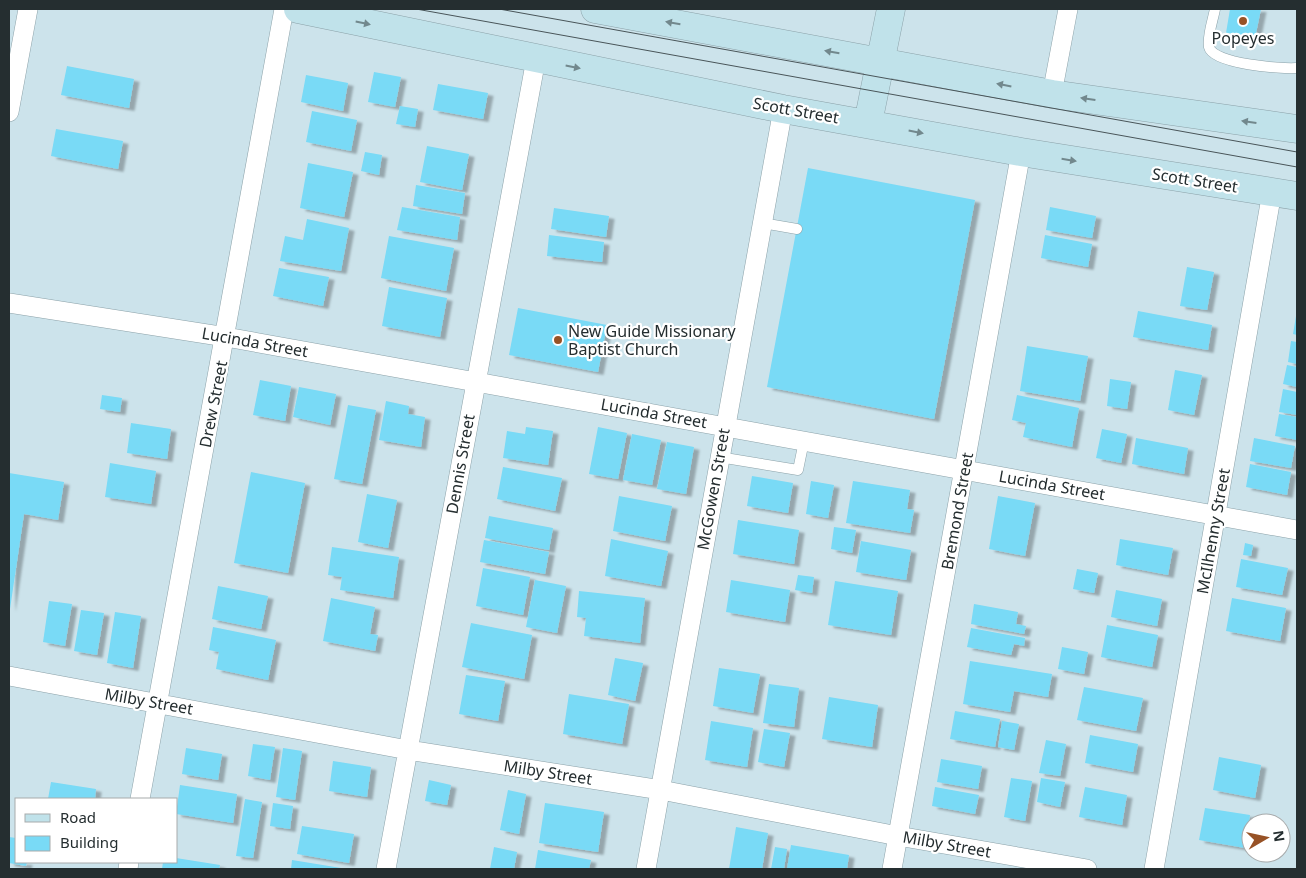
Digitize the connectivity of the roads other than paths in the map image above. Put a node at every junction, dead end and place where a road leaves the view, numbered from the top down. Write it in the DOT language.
graph roads {
  1 [pos="28,9"];
  2 [pos="284,9"];
  3 [pos="298,9"];
  4 [pos="596,9"];
  5 [pos="891,9"];
  6 [pos="1068,9"];
  7 [pos="1215,9"];
  8 [pos="536,59"];
  9 [pos="880,61"];
  10 [pos="1297,66"];
  11 [pos="1052,94"];
  12 [pos="783,109"];
  13 [pos="9,112"];
  14 [pos="868,123"];
  15 [pos="1297,129"];
  16 [pos="1021,152"];
  17 [pos="1284,194"];
  18 [pos="762,223"];
  19 [pos="797,229"];
  20 [pos="9,303"];
  21 [pos="226,337"];
  22 [pos="476,381"];
  23 [pos="724,426"];
  24 [pos="804,441"];
  25 [pos="719,457"];
  26 [pos="964,470"];
  27 [pos="1215,516"];
  28 [pos="1297,530"];
  29 [pos="9,676"];
  30 [pos="158,703"];
  31 [pos="408,750"];
  32 [pos="661,790"];
  33 [pos="140,798"];
  34 [pos="898,836"];
  35 [pos="386,869"];
  36 [pos="646,869"];
  37 [pos="892,869"];
  38 [pos="1087,869"];
  39 [pos="1154,869"];
  1 -- 13 [label="street"];
  2 -- 21 [label="street, Drew Street"];
  3 -- 8 [label="main road, Scott Street, one-way"];
  9 -- 4 [label="main road, one-way"];
  5 -- 9 [label="main road"];
  6 -- 11 [label="street"];
  7 -- 10 [label="lane"];
  8 -- 12 [label="main road, Scott Street, one-way"];
  8 -- 22 [label="street, Dennis Street"];
  11 -- 9 [label="main road, one-way"];
  9 -- 14 [label="main road"];
  15 -- 11 [label="main road, one-way"];
  12 -- 14 [label="main road, Scott Street"];
  12 -- 18 [label="street, McGowen Street"];
  14 -- 16 [label="main road, Scott Street, one-way"];
  16 -- 17 [label="main road, Scott Street, one-way"];
  16 -- 26 [label="street, Bremond Street"];
  17 -- 27 [label="street, McIlhenny Street"];
  18 -- 19 [label="lane"];
  18 -- 23 [label="street, McGowen Street"];
  20 -- 21 [label="street, Lucinda Street"];
  21 -- 22 [label="street, Lucinda Street"];
  21 -- 30 [label="street, Drew Street"];
  22 -- 23 [label="street, Lucinda Street"];
  22 -- 31 [label="street, Dennis Street"];
  23 -- 24 [label="street, Lucinda Street"];
  23 -- 25 [label="street, McGowen Street"];
  24 -- 25 [label="lane"];
  24 -- 26 [label="street, Lucinda Street"];
  25 -- 32 [label="street, McGowen Street"];
  26 -- 27 [label="street, Lucinda Street"];
  26 -- 34 [label="street, Bremond Street"];
  27 -- 28 [label="street, Lucinda Street"];
  27 -- 39 [label="street, McIlhenny Street"];
  29 -- 30 [label="street, Milby Street"];
  30 -- 31 [label="street, Milby Street"];
  30 -- 33 [label="street, Drew Street"];
  31 -- 32 [label="street, Milby Street"];
  31 -- 35 [label="street, Dennis Street"];
  32 -- 34 [label="street, Milby Street"];
  32 -- 36 [label="street, McGowen Street"];
  34 -- 37 [label="street, Bremond Street"];
  34 -- 38 [label="street, Milby Street"];
}
